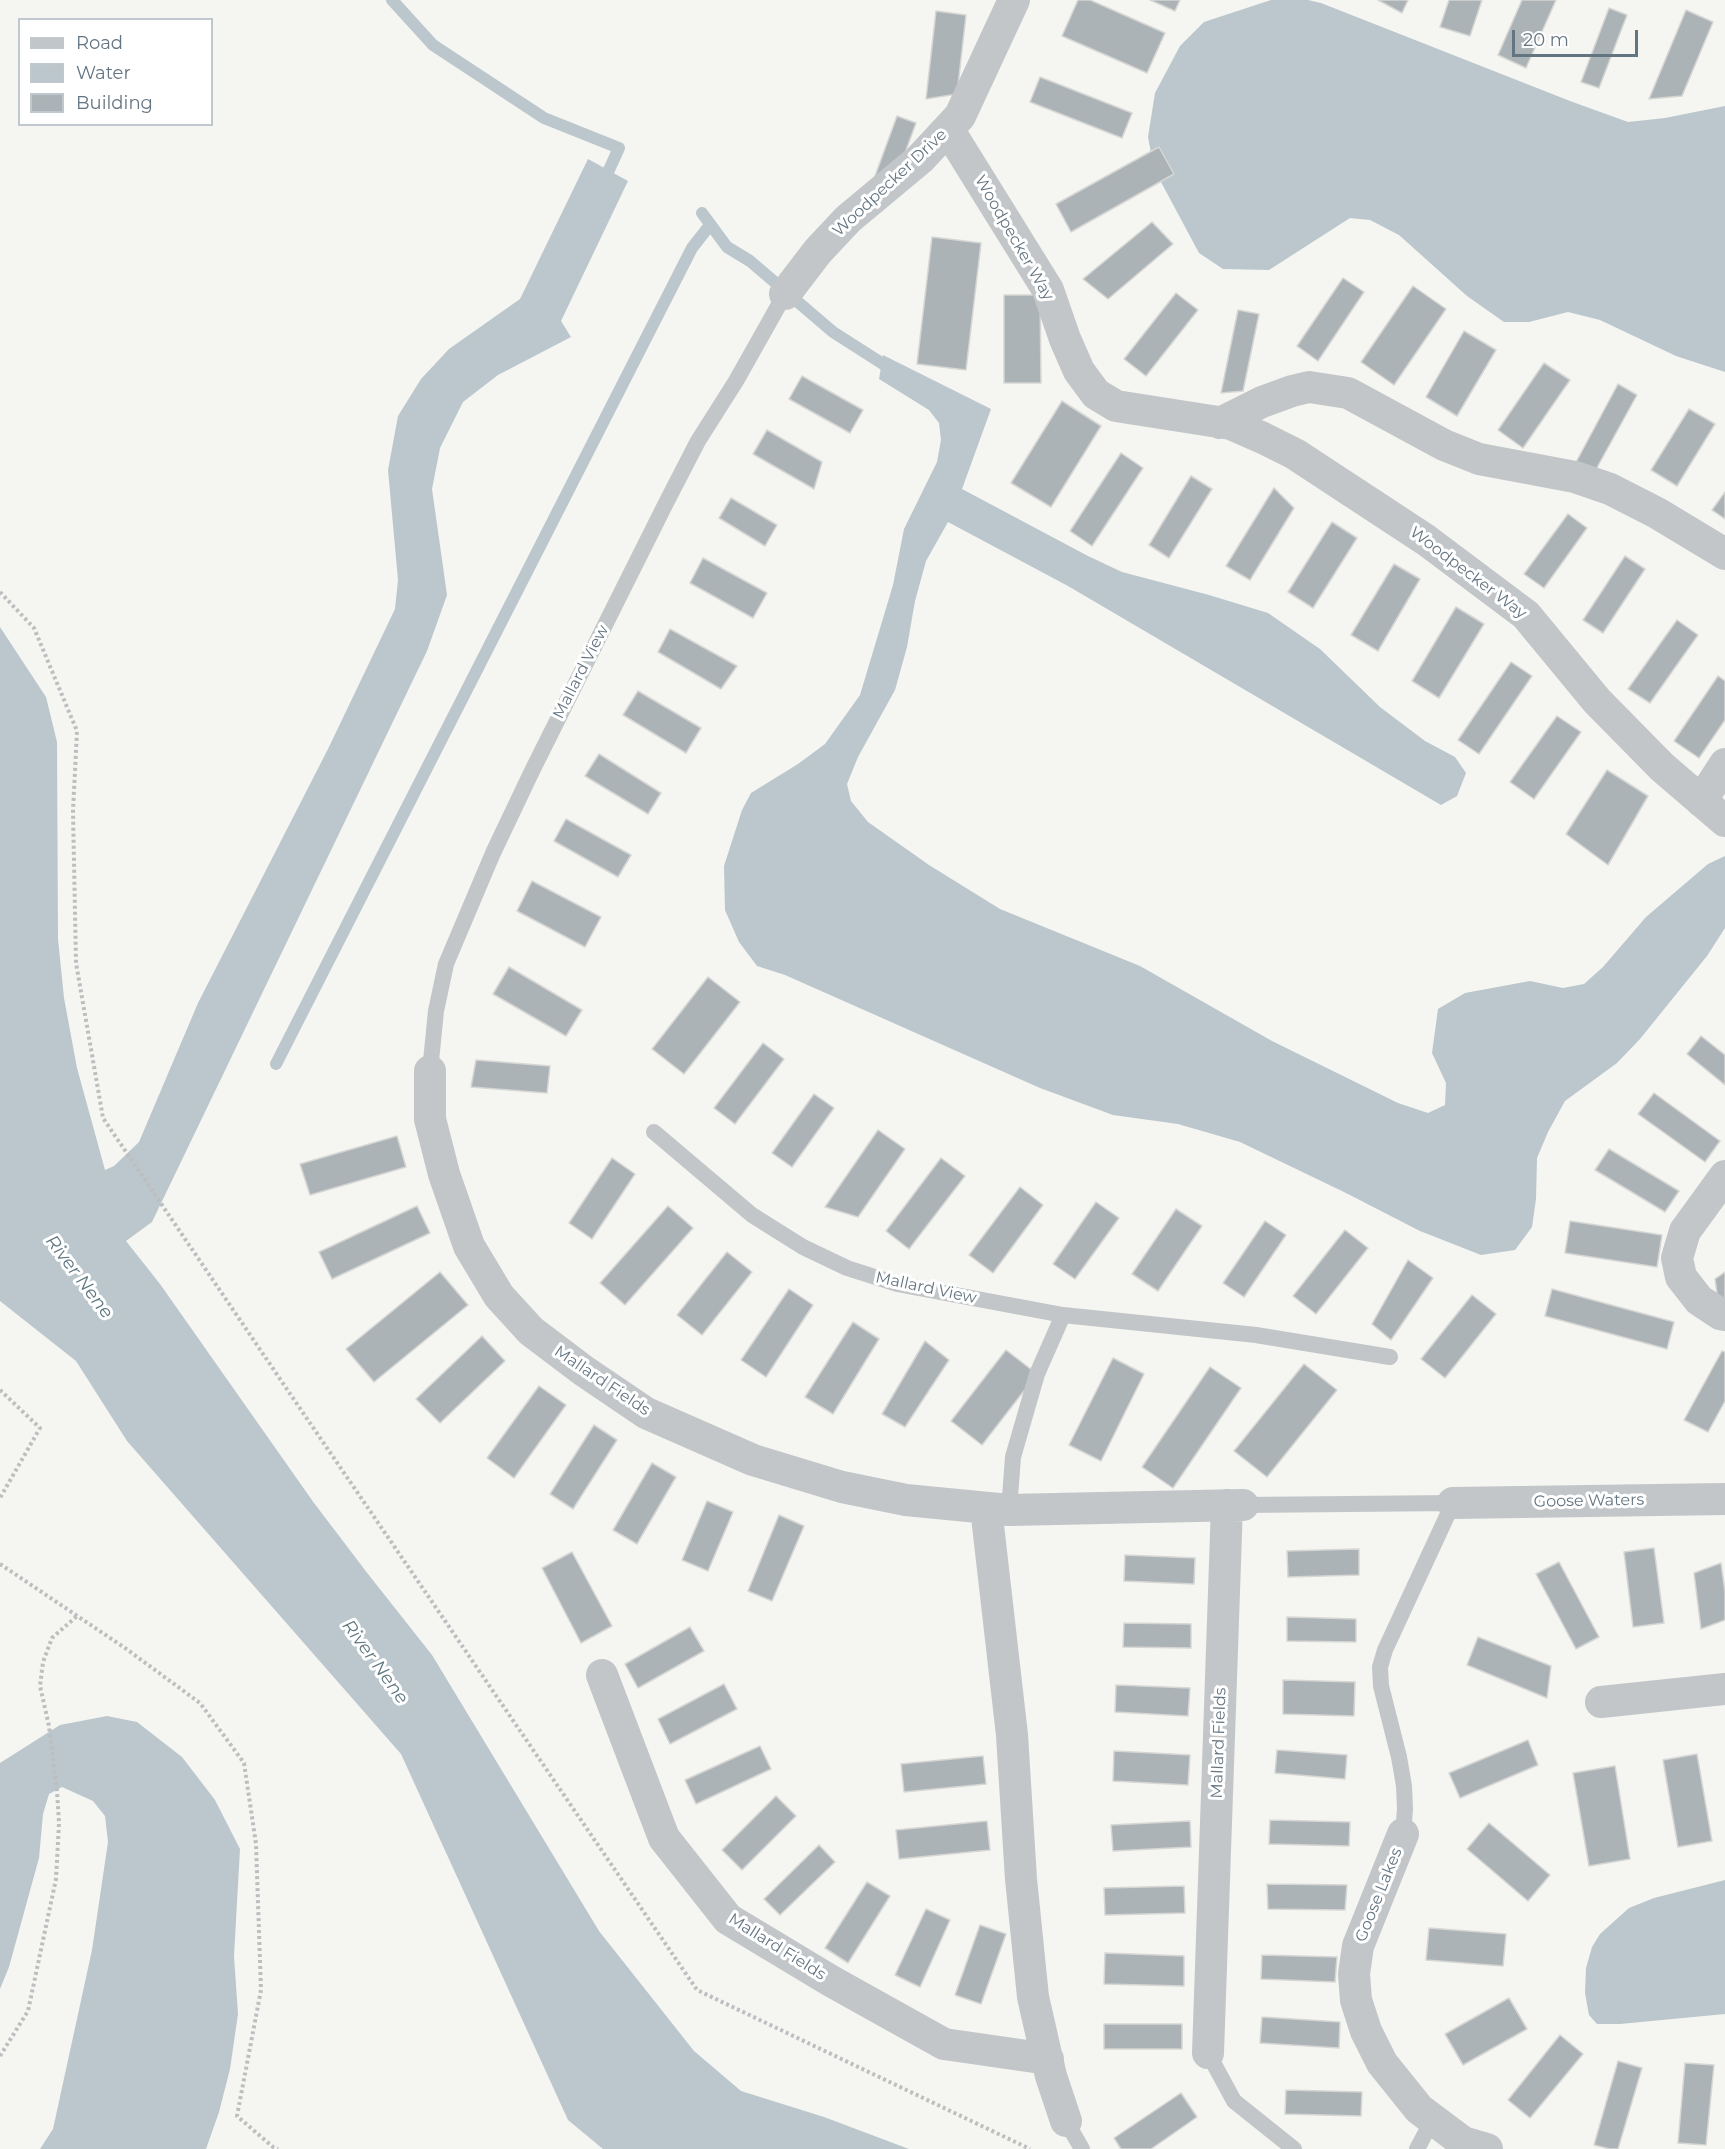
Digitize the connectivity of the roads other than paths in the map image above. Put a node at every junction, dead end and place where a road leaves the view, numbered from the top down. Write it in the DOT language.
graph roads {
  1 [pos="1014,0"];
  2 [pos="948,129"];
  3 [pos="785,294"];
  4 [pos="1220,423"];
  5 [pos="1725,554"];
  6 [pos="1725,764"];
  7 [pos="1701,801"];
  8 [pos="1725,821"];
  9 [pos="430,1071"];
  10 [pos="654,1132"];
  11 [pos="1725,1176"];
  12 [pos="1725,1315"];
  13 [pos="1063,1316"];
  14 [pos="1390,1357"];
  15 [pos="1725,1499"];
  16 [pos="1453,1503"];
  17 [pos="1235,1505"];
  18 [pos="997,1509"];
  19 [pos="602,1675"];
  20 [pos="1725,1689"];
  21 [pos="1601,1702"];
  22 [pos="1403,1834"];
  23 [pos="1208,2053"];
  24 [pos="1048,2059"];
  25 [pos="1432,2120"];
  26 [pos="1065,2121"];
  27 [pos="1082,2149"];
  28 [pos="1294,2149"];
  29 [pos="1417,2149"];
  30 [pos="1487,2149"];
  1 -- 2 [label="street, Woodpecker Drive"];
  2 -- 3 [label="street, Woodpecker Drive"];
  2 -- 4 [label="street, Woodpecker Way"];
  3 -- 9 [label="lane, Mallard View"];
  4 -- 5 [label="street"];
  4 -- 7 [label="street, Woodpecker Way"];
  6 -- 7 [label="street"];
  7 -- 8 [label="street, Woodpecker Way"];
  9 -- 18 [label="street, Mallard Fields"];
  10 -- 13 [label="lane, Mallard View"];
  11 -- 12 [label="street"];
  13 -- 14 [label="lane, Mallard View"];
  13 -- 18 [label="lane"];
  15 -- 16 [label="street, Goose Waters"];
  16 -- 17 [label="lane"];
  16 -- 22 [label="lane"];
  17 -- 18 [label="street, Mallard Fields"];
  17 -- 23 [label="street, Mallard Fields"];
  18 -- 24 [label="street"];
  19 -- 24 [label="street, Mallard Fields"];
  20 -- 21 [label="street"];
  22 -- 25 [label="street, Goose Lakes"];
  23 -- 28 [label="lane"];
  24 -- 26 [label="street"];
  25 -- 29 [label="lane"];
  25 -- 30 [label="street, Goose Lakes"];
  26 -- 27 [label="lane"];
}
